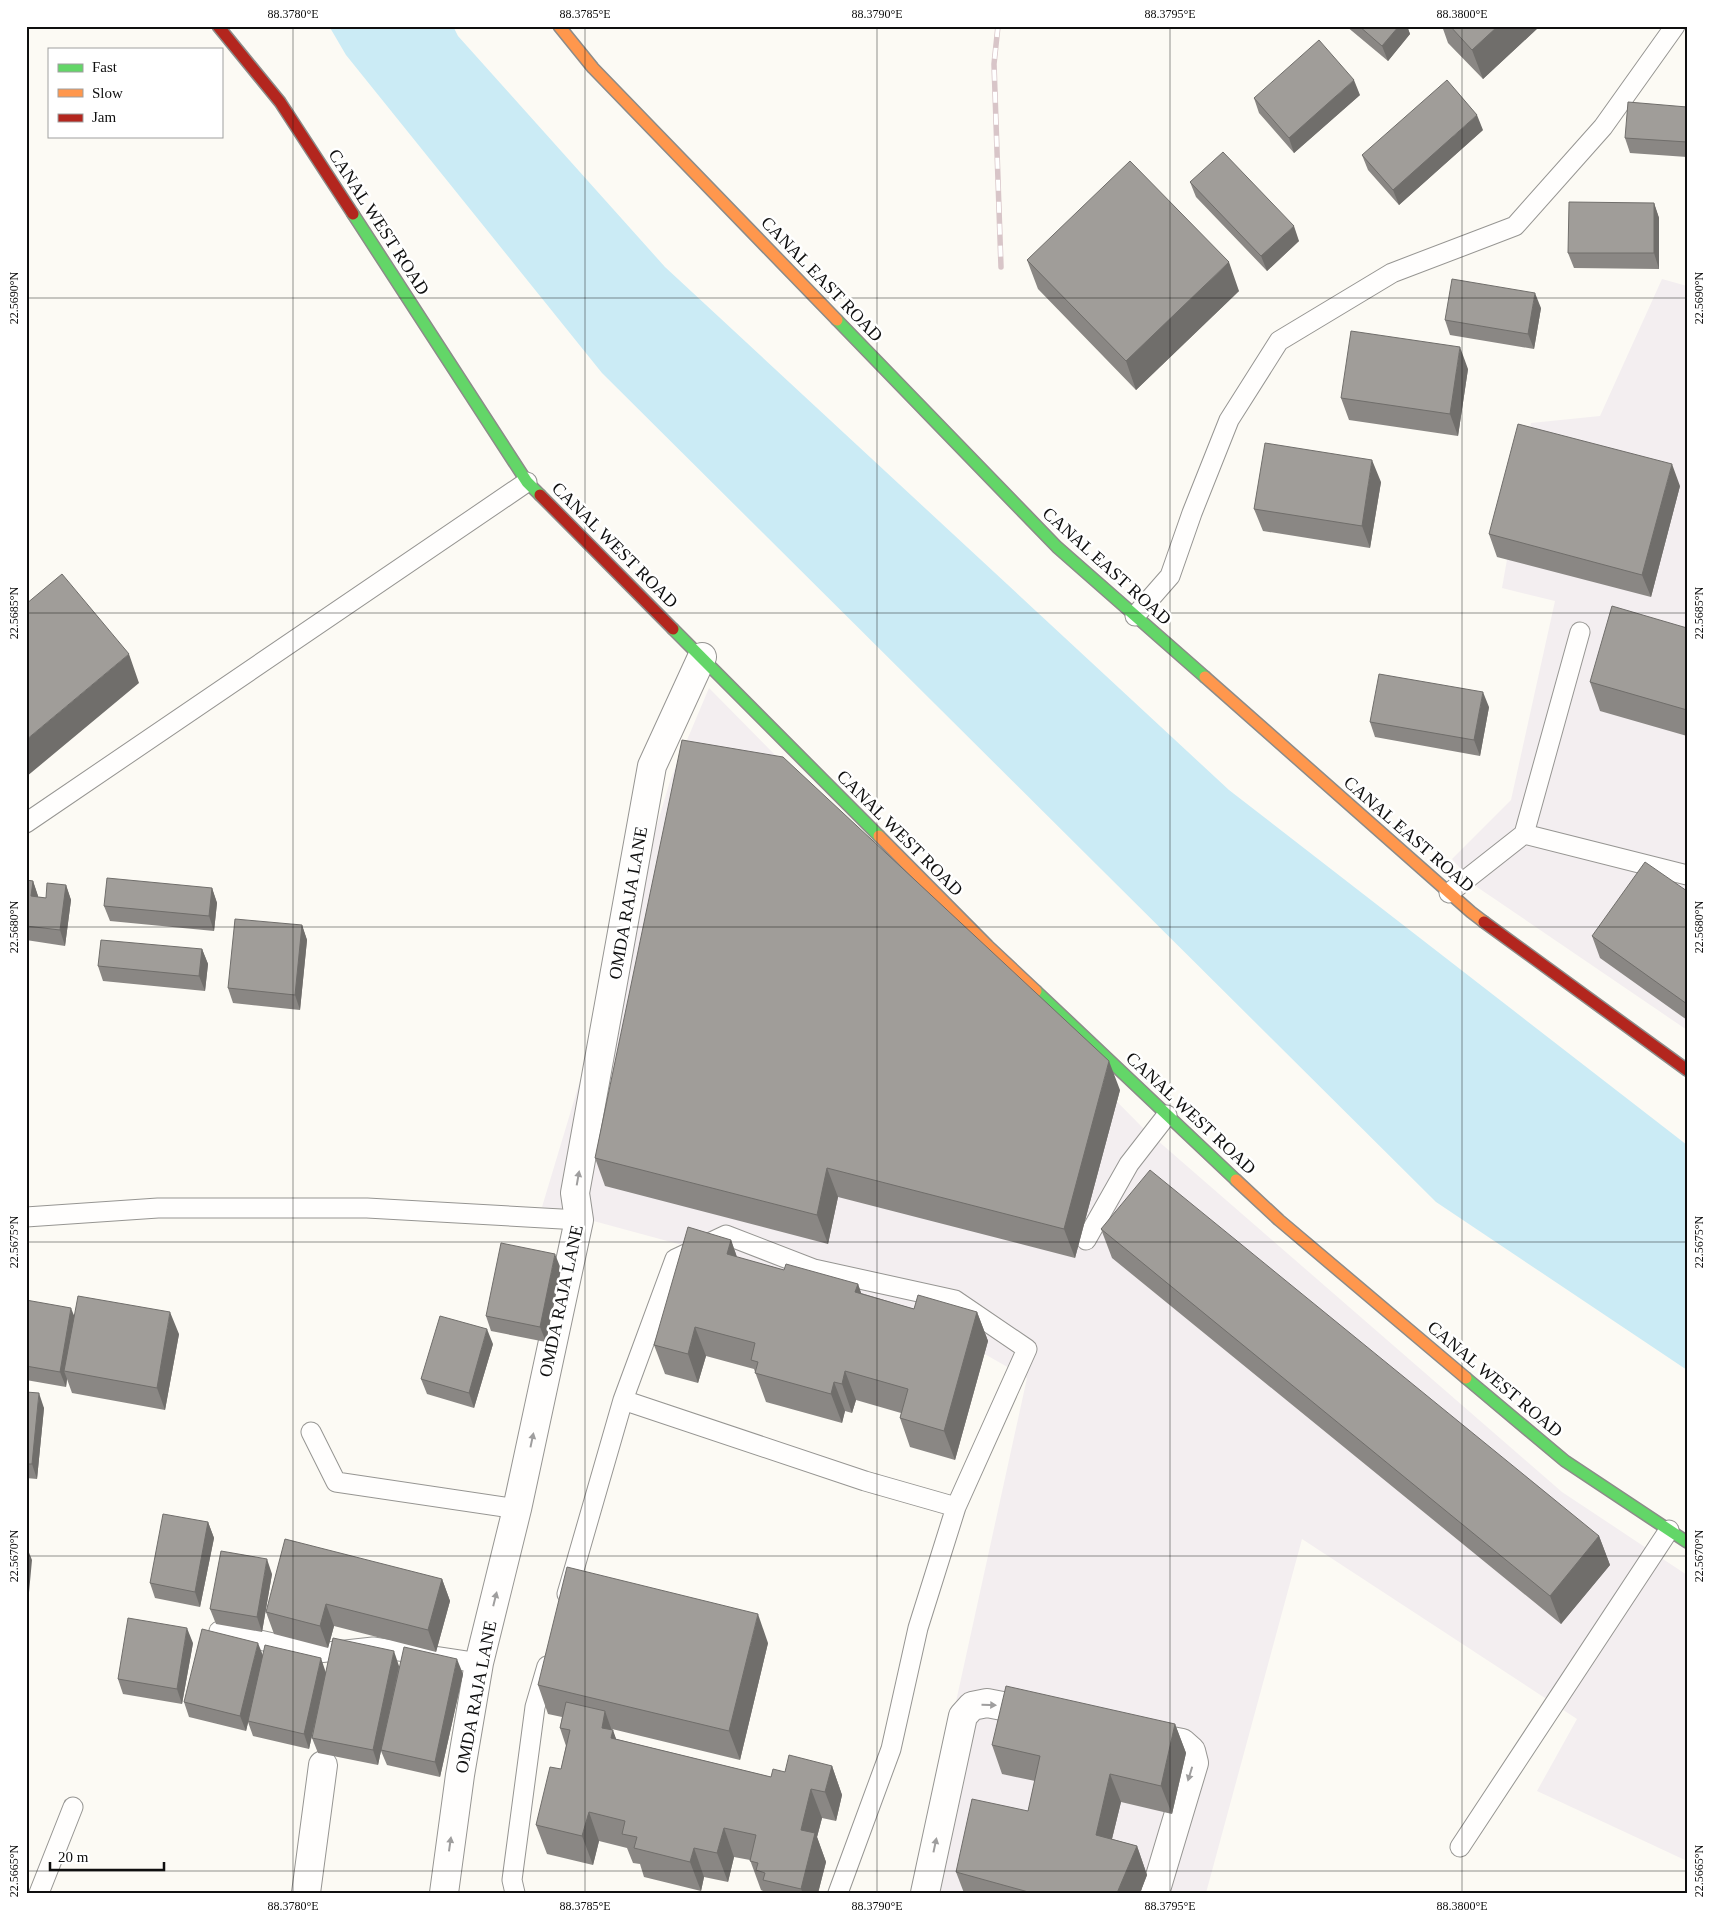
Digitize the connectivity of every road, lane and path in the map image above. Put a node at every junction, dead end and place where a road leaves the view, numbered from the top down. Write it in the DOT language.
graph roads {
  1 [pos="218,26"];
  2 [pos="559,26"];
  3 [pos="1675,26"];
  4 [pos="527,482"];
  5 [pos="1134,616"];
  6 [pos="1580,632"];
  7 [pos="702,657"];
  8 [pos="26,823"];
  9 [pos="1524,834"];
  10 [pos="1687,875"];
  11 [pos="1449,893"];
  12 [pos="1687,1070"];
  13 [pos="1167,1115"];
  14 [pos="26,1217"];
  15 [pos="579,1220"];
  16 [pos="1086,1240"];
  17 [pos="623,1400"];
  18 [pos="311,1432"];
  19 [pos="956,1507"];
  20 [pos="518,1509"];
  21 [pos="1669,1530"];
  22 [pos="1687,1542"];
  23 [pos="562,1611"];
  24 [pos="220,1631"];
  25 [pos="551,1649"];
  26 [pos="479,1663"];
  27 [pos="1065,1719"];
  28 [pos="1124,1731"];
  29 [pos="323,1765"];
  30 [pos="73,1807"];
  31 [pos="1460,1847"];
  32 [pos="39,1893"];
  33 [pos="306,1893"];
  34 [pos="444,1893"];
  35 [pos="515,1893"];
  36 [pos="838,1893"];
  37 [pos="925,1893"];
  38 [pos="1155,1893"];
  1 -- 4 [label="street, CANAL WEST ROAD"];
  2 -- 5 [label="street, CANAL EAST ROAD"];
  3 -- 5 [label="lane"];
  4 -- 7 [label="street, CANAL WEST ROAD"];
  4 -- 8 [label="lane"];
  5 -- 11 [label="street, CANAL EAST ROAD"];
  6 -- 9 [label="lane"];
  7 -- 13 [label="street, CANAL WEST ROAD"];
  15 -- 7 [label="street, OMDA RAJA LANE, one-way"];
  9 -- 10 [label="lane"];
  9 -- 11 [label="lane"];
  11 -- 12 [label="street, CANAL EAST ROAD"];
  13 -- 16 [label="lane"];
  13 -- 21 [label="street, CANAL WEST ROAD"];
  14 -- 15 [label="lane"];
  20 -- 15 [label="street, OMDA RAJA LANE, one-way"];
  17 -- 19 [label="lane"];
  17 -- 19 [label="lane"];
  17 -- 23 [label="lane"];
  18 -- 20 [label="lane"];
  19 -- 36 [label="lane"];
  26 -- 20 [label="street, OMDA RAJA LANE, one-way"];
  21 -- 22 [label="street, CANAL WEST ROAD"];
  21 -- 31 [label="lane"];
  24 -- 26 [label="lane"];
  25 -- 35 [label="lane"];
  34 -- 26 [label="street, OMDA RAJA LANE, one-way"];
  37 -- 27 [label="street, one-way"];
  28 -- 38 [label="street, one-way"];
  29 -- 33 [label="street"];
  30 -- 32 [label="lane"];
}
